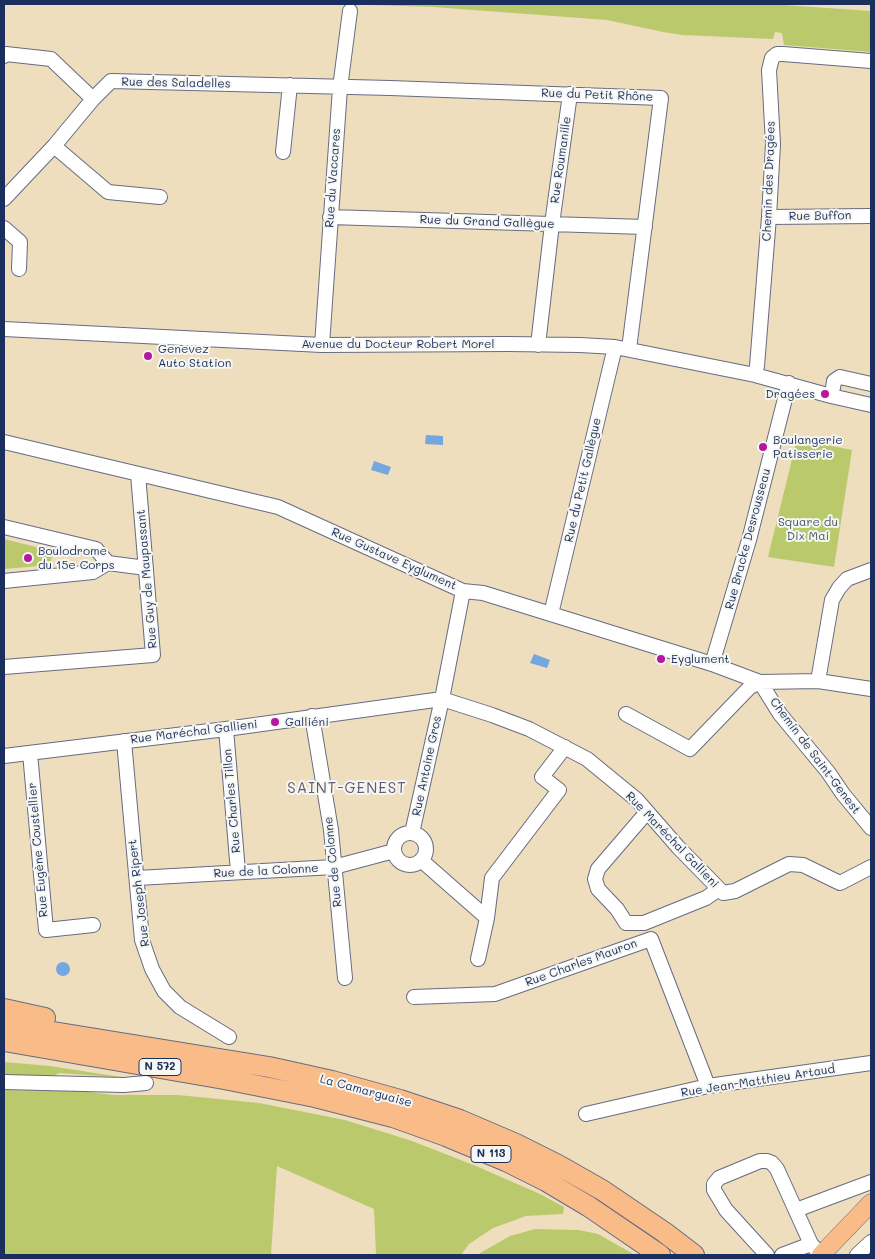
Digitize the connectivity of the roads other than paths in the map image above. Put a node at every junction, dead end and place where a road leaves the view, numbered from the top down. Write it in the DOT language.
graph roads {
  1 [pos="350,10"];
  2 [pos="4,56"];
  3 [pos="871,61"];
  4 [pos="290,85"];
  5 [pos="340,88"];
  6 [pos="570,94"];
  7 [pos="94,99"];
  8 [pos="54,146"];
  9 [pos="283,152"];
  10 [pos="160,197"];
  11 [pos="4,198"];
  12 [pos="871,216"];
  13 [pos="330,217"];
  14 [pos="769,217"];
  15 [pos="552,224"];
  16 [pos="644,227"];
  17 [pos="4,228"];
  18 [pos="19,269"];
  19 [pos="4,329"];
  20 [pos="322,345"];
  21 [pos="538,345"];
  22 [pos="615,346"];
  23 [pos="629,349"];
  24 [pos="755,374"];
  25 [pos="789,384"];
  26 [pos="871,384"];
  27 [pos="832,388"];
  28 [pos="871,396"];
  29 [pos="871,405"];
  30 [pos="4,442"];
  31 [pos="138,474"];
  32 [pos="4,527"];
  33 [pos="108,563"];
  34 [pos="146,568"];
  35 [pos="871,570"];
  36 [pos="4,581"];
  37 [pos="463,590"];
  38 [pos="551,614"];
  39 [pos="712,664"];
  40 [pos="4,667"];
  41 [pos="818,681"];
  42 [pos="760,682"];
  43 [pos="871,689"];
  44 [pos="442,699"];
  45 [pos="626,714"];
  46 [pos="312,716"];
  47 [pos="226,729"];
  48 [pos="124,741"];
  49 [pos="565,747"];
  50 [pos="30,753"];
  51 [pos="4,756"];
  52 [pos="647,812"];
  53 [pos="871,828"];
  54 [pos="412,833"];
  55 [pos="394,851"];
  56 [pos="422,860"];
  57 [pos="334,867"];
  58 [pos="871,867"];
  59 [pos="238,872"];
  60 [pos="137,878"];
  61 [pos="719,889"];
  62 [pos="487,918"];
  63 [pos="93,924"];
  64 [pos="478,959"];
  65 [pos="345,978"];
  66 [pos="414,997"];
  67 [pos="4,1009"];
  68 [pos="4,1024"];
  69 [pos="229,1037"];
  70 [pos="4,1041"];
  71 [pos="4,1053"];
  72 [pos="195,1055"];
  73 [pos="871,1063"];
  74 [pos="4,1082"];
  75 [pos="146,1083"];
  76 [pos="708,1086"];
  77 [pos="315,1097"];
  78 [pos="586,1114"];
  79 [pos="871,1182"];
  80 [pos="871,1202"];
  81 [pos="796,1210"];
  82 [pos="871,1242"];
  83 [pos="655,1251"];
  84 [pos="818,1251"];
  85 [pos="694,1255"];
  86 [pos="767,1255"];
  87 [pos="782,1255"];
  88 [pos="857,1255"];
  1 -- 5 [label="street, Rue du Vaccares"];
  2 -- 7 [label="street"];
  3 -- 14 [label="street, Chemin des Dragées"];
  4 -- 5 [label="street, Rue des Saladelles"];
  4 -- 7 [label="street, Rue des Saladelles"];
  4 -- 9 [label="street"];
  5 -- 6 [label="street, Rue du Petit Rhône"];
  5 -- 13 [label="street, Rue du Vaccares"];
  6 -- 15 [label="street, Rue Roumanille"];
  6 -- 16 [label="street, Rue du Petit Rhône"];
  7 -- 8 [label="street, Rue des Saladelles"];
  8 -- 10 [label="street"];
  8 -- 11 [label="street, Rue des Saladelles"];
  12 -- 14 [label="street, Rue Buffon"];
  13 -- 15 [label="street, Rue du Grand Gallègue"];
  13 -- 20 [label="street, Rue du Vaccares"];
  14 -- 24 [label="street, Chemin des Dragées"];
  15 -- 16 [label="street, Rue du Grand Gallègue"];
  15 -- 21 [label="street, Rue Roumanille"];
  16 -- 23 [label="street, Rue du Petit Rhône"];
  17 -- 18 [label="street"];
  19 -- 20 [label="street, Avenue du Docteur Robert Morel"];
  20 -- 21 [label="street, Avenue du Docteur Robert Morel"];
  21 -- 22 [label="street, Avenue du Docteur Robert Morel"];
  22 -- 23 [label="street, Avenue du Docteur Robert Morel"];
  22 -- 38 [label="street, Rue du Petit Gallègue"];
  23 -- 24 [label="street, Avenue du Docteur Robert Morel"];
  24 -- 25 [label="street, Avenue du Docteur Robert Morel"];
  25 -- 27 [label="street, Avenue du Docteur Robert Morel"];
  25 -- 29 [label="street, Avenue du Docteur Robert Morel"];
  25 -- 39 [label="street, Rue Bracke Desrousseau"];
  26 -- 27 [label="street"];
  27 -- 28 [label="street, Avenue du Docteur Robert Morel"];
  30 -- 31 [label="street, Rue Gustave Eyglument"];
  31 -- 34 [label="street, Rue Guy de Maupassant"];
  31 -- 37 [label="street, Rue Gustave Eyglument"];
  32 -- 33 [label="street"];
  33 -- 34 [label="street"];
  33 -- 36 [label="street"];
  34 -- 40 [label="street, Rue Guy de Maupassant"];
  35 -- 41 [label="street"];
  37 -- 38 [label="street, Rue Gustave Eyglument"];
  37 -- 44 [label="street, Rue Antoine Gros"];
  38 -- 39 [label="street, Rue Gustave Eyglument"];
  39 -- 42 [label="street, Rue Gustave Eyglument"];
  41 -- 42 [label="street, Rue Gustave Eyglument"];
  41 -- 43 [label="street, Rue Gustave Eyglument"];
  42 -- 45 [label="street"];
  42 -- 53 [label="street, Chemin de Saint-Genest"];
  44 -- 46 [label="street, Rue Maréchal Gallieni"];
  44 -- 49 [label="street, Rue Maréchal Gallieni"];
  44 -- 54 [label="street, Rue Antoine Gros"];
  46 -- 47 [label="street, Rue Maréchal Gallieni"];
  46 -- 57 [label="street, Rue de Colonne"];
  47 -- 48 [label="street, Rue Maréchal Gallieni"];
  47 -- 59 [label="street, Rue Charles Tillon"];
  48 -- 50 [label="street, Rue Maréchal Gallieni"];
  48 -- 60 [label="street, Rue Joseph Ripert"];
  49 -- 52 [label="street, Rue Maréchal Gallieni"];
  49 -- 62 [label="street"];
  50 -- 51 [label="street, Rue Maréchal Gallieni"];
  50 -- 63 [label="street, Rue Eugène Coustellier"];
  52 -- 61 [label="street, Rue Maréchal Gallieni"];
  52 -- 61 [label="street"];
  54 -- 55 [label="street"];
  54 -- 56 [label="street"];
  55 -- 56 [label="street"];
  55 -- 57 [label="street, Rue de la Colonne"];
  56 -- 62 [label="street"];
  57 -- 59 [label="street, Rue de la Colonne"];
  57 -- 65 [label="street, Rue de Colonne"];
  58 -- 61 [label="street, Rue Maréchal Gallieni"];
  59 -- 60 [label="street, Rue de la Colonne"];
  60 -- 69 [label="street, Rue Joseph Ripert"];
  62 -- 64 [label="street"];
  66 -- 76 [label="street, Rue Charles Mauron"];
  67 -- 72 [label="highway"];
  68 -- 72 [label="highway, La Camarguaise / N 572"];
  70 -- 77 [label="highway, La Camarguaise / N 572"];
  71 -- 77 [label="highway"];
  72 -- 85 [label="highway, La Camarguaise / N 113"];
  73 -- 76 [label="street, Rue Jean-Matthieu Artaud"];
  74 -- 75 [label="street"];
  76 -- 78 [label="street, Rue Jean-Matthieu Artaud"];
  77 -- 83 [label="highway, La Camarguaise / N 113"];
  79 -- 81 [label="street"];
  80 -- 84 [label="main road"];
  81 -- 84 [label="street"];
  81 -- 86 [label="street"];
  82 -- 88 [label="street"];
  84 -- 87 [label="street"];
}
